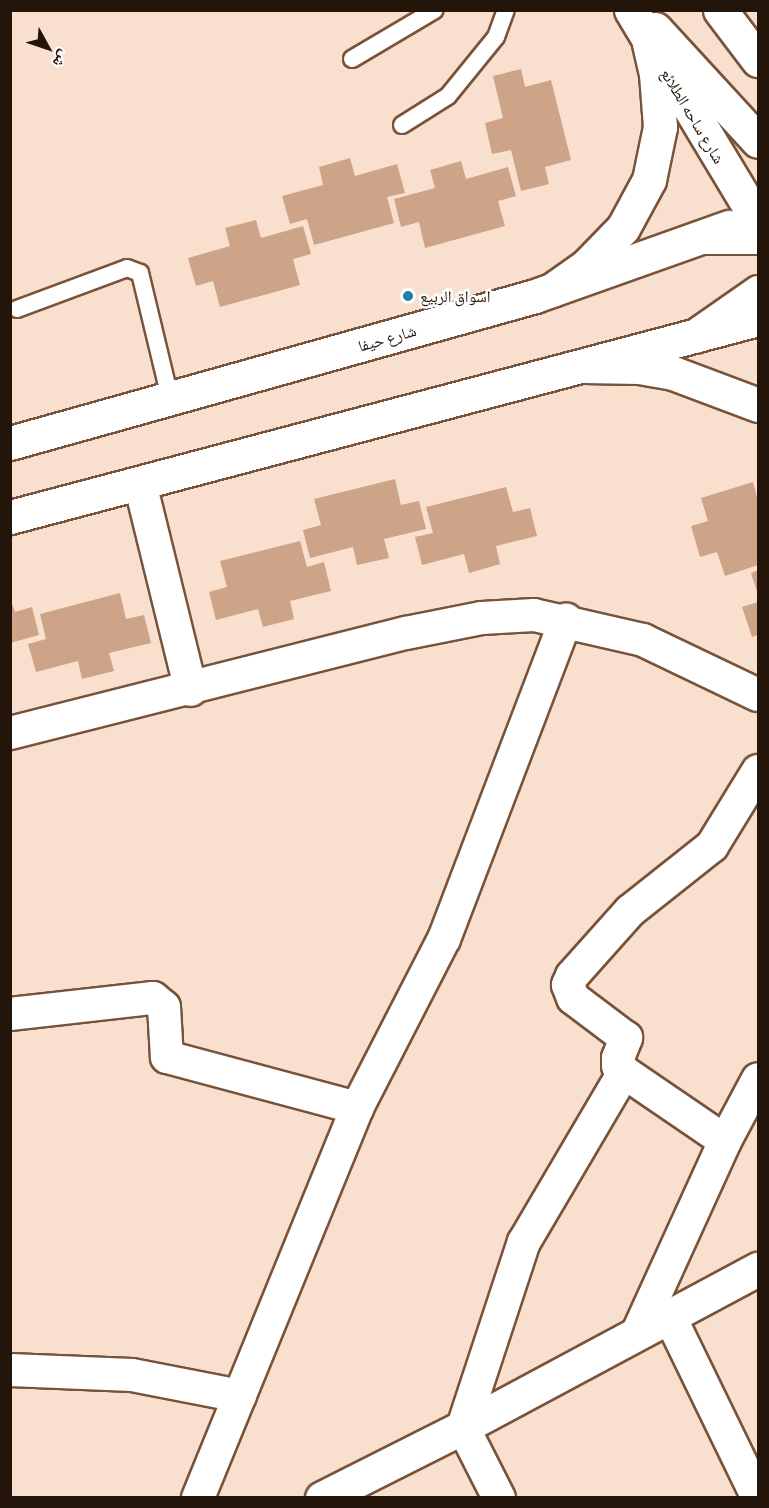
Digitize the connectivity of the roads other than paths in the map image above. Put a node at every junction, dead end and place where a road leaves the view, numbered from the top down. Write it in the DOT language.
graph roads {
  1 [pos="435,10"];
  2 [pos="506,10"];
  3 [pos="631,10"];
  4 [pos="637,10"];
  5 [pos="720,10"];
  6 [pos="649,44"];
  7 [pos="352,59"];
  8 [pos="759,60"];
  9 [pos="402,125"];
  10 [pos="759,141"];
  11 [pos="758,223"];
  12 [pos="552,290"];
  13 [pos="759,292"];
  14 [pos="17,309"];
  15 [pos="759,319"];
  16 [pos="695,336"];
  17 [pos="584,366"];
  18 [pos="170,398"];
  19 [pos="759,405"];
  20 [pos="10,443"];
  21 [pos="140,483"];
  22 [pos="10,517"];
  23 [pos="566,620"];
  24 [pos="191,690"];
  25 [pos="759,695"];
  26 [pos="10,733"];
  27 [pos="759,771"];
  28 [pos="10,1014"];
  29 [pos="624,1072"];
  30 [pos="759,1079"];
  31 [pos="357,1108"];
  32 [pos="725,1141"];
  33 [pos="759,1269"];
  34 [pos="669,1315"];
  35 [pos="638,1332"];
  36 [pos="10,1370"];
  37 [pos="240,1396"];
  38 [pos="463,1427"];
  39 [pos="198,1497"];
  40 [pos="322,1497"];
  41 [pos="499,1497"];
  42 [pos="758,1497"];
  1 -- 7 [label="lane"];
  2 -- 9 [label="lane"];
  3 -- 6 [label="main road, شارع ساحه الطلائع"];
  4 -- 10 [label="main road"];
  5 -- 8 [label="main road"];
  6 -- 11 [label="main road, شارع ساحه الطلائع"];
  6 -- 12 [label="main road"];
  11 -- 12 [label="main road, شارع حيفا"];
  12 -- 18 [label="main road, شارع حيفا"];
  13 -- 16 [label="main road"];
  14 -- 18 [label="lane"];
  15 -- 16 [label="main road"];
  16 -- 17 [label="main road"];
  17 -- 19 [label="main road"];
  17 -- 21 [label="main road"];
  18 -- 20 [label="main road, شارع حيفا"];
  21 -- 22 [label="main road"];
  21 -- 24 [label="street"];
  23 -- 24 [label="street"];
  23 -- 25 [label="street"];
  23 -- 31 [label="street"];
  24 -- 26 [label="street"];
  27 -- 29 [label="street"];
  28 -- 31 [label="street"];
  29 -- 32 [label="street"];
  29 -- 38 [label="street"];
  30 -- 32 [label="street"];
  31 -- 37 [label="street"];
  32 -- 35 [label="street"];
  33 -- 34 [label="main road"];
  34 -- 35 [label="main road"];
  34 -- 42 [label="street"];
  35 -- 38 [label="main road"];
  36 -- 37 [label="street"];
  37 -- 39 [label="street"];
  38 -- 40 [label="main road"];
  38 -- 41 [label="street"];
}
